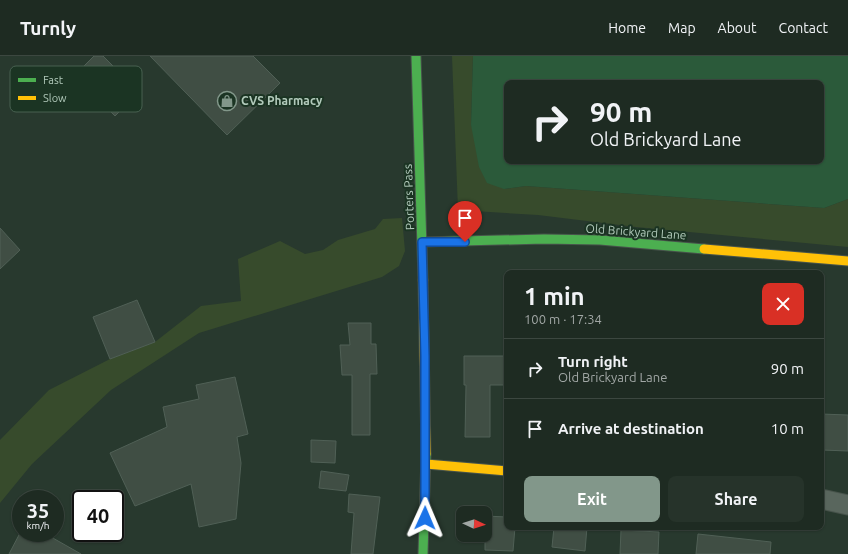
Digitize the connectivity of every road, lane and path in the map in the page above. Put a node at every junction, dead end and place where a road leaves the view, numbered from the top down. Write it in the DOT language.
graph roads {
  1 [pos="416,56"];
  2 [pos="422,242"];
  3 [pos="848,261"];
  4 [pos="426,464"];
  5 [pos="504,472"];
  6 [pos="824,500"];
  7 [pos="848,505"];
  8 [pos="423,554"];
  1 -- 2 [label="street, Porters Pass"];
  2 -- 3 [label="street, Old Brickyard Lane"];
  2 -- 4 [label="street, Porters Pass"];
  4 -- 5 [label="street"];
  4 -- 8 [label="street, Porters Pass"];
  6 -- 7 [label="street"];
}
